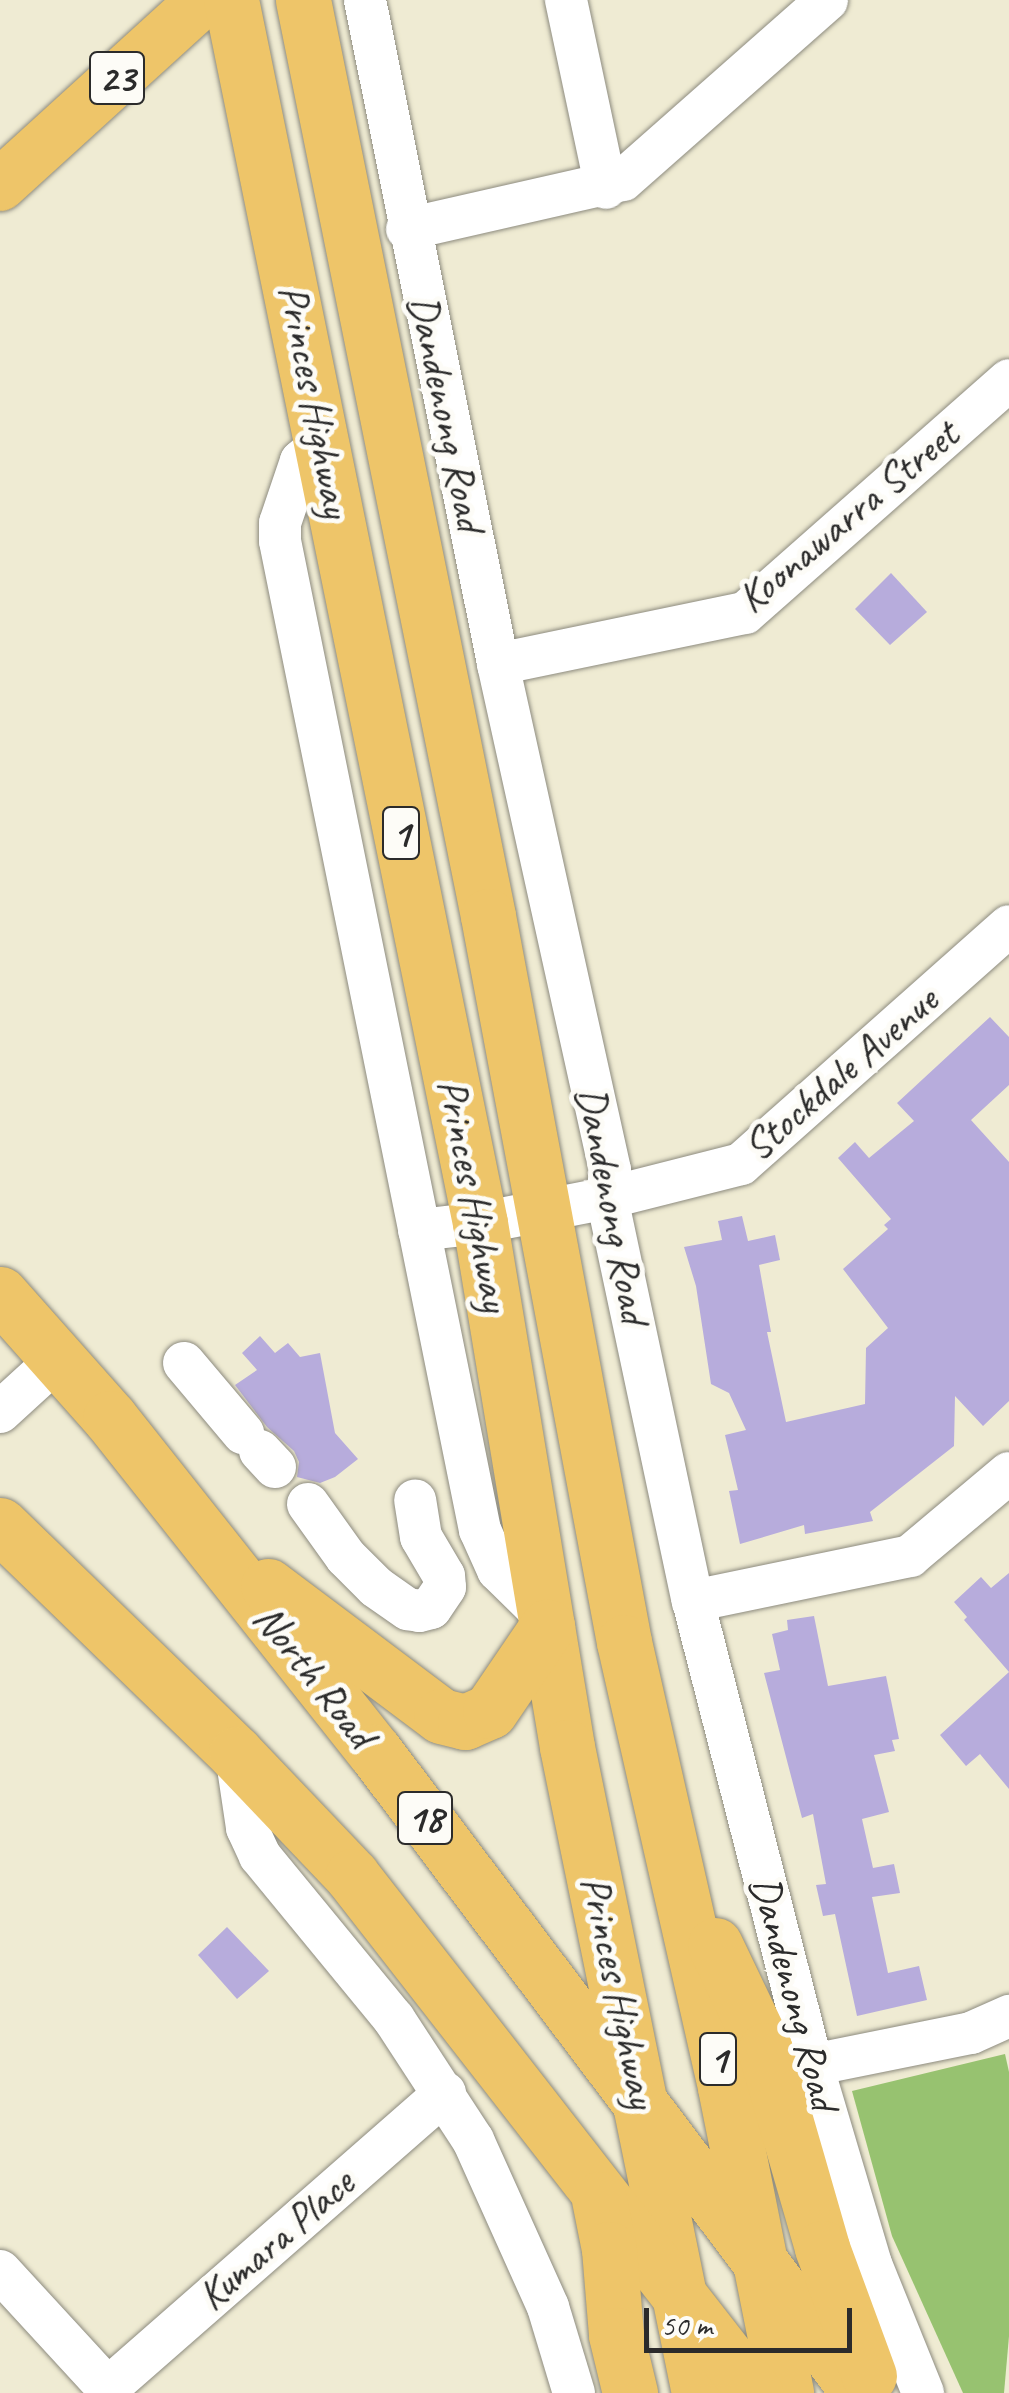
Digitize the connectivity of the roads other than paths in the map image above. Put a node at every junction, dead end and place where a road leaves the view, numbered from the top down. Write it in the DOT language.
graph roads {
  1 [pos="203,0"];
  2 [pos="231,0"];
  3 [pos="303,0"];
  4 [pos="365,0"];
  5 [pos="566,0"];
  6 [pos="827,0"];
  7 [pos="0,185"];
  8 [pos="606,188"];
  9 [pos="408,229"];
  10 [pos="1009,380"];
  11 [pos="322,442"];
  12 [pos="498,664"];
  13 [pos="1009,926"];
  14 [pos="607,1198"];
  15 [pos="546,1210"];
  16 [pos="480,1224"];
  17 [pos="419,1230"];
  18 [pos="0,1294"];
  19 [pos="57,1360"];
  20 [pos="184,1363"];
  21 [pos="0,1412"];
  22 [pos="1009,1474"];
  23 [pos="415,1500"];
  24 [pos="0,1526"];
  25 [pos="206,1539"];
  26 [pos="692,1601"];
  27 [pos="546,1621"];
  28 [pos="236,1754"];
  29 [pos="672,1857"];
  30 [pos="1009,2016"];
  31 [pos="812,2065"];
  32 [pos="445,2093"];
  33 [pos="640,2100"];
  34 [pos="598,2191"];
  35 [pos="760,2261"];
  36 [pos="0,2271"];
  37 [pos="680,2299"];
  38 [pos="110,2390"];
  39 [pos="574,2393"];
  40 [pos="630,2393"];
  41 [pos="700,2393"];
  42 [pos="755,2393"];
  43 [pos="786,2393"];
  44 [pos="858,2393"];
  45 [pos="876,2393"];
  46 [pos="923,2393"];
  1 -- 7 [label="main road, 23"];
  2 -- 11 [label="highway, Princes Highway / 1"];
  3 -- 15 [label="highway, Princes Highway / 1"];
  4 -- 9 [label="street, Dandenong Road"];
  5 -- 8 [label="street"];
  6 -- 8 [label="street"];
  8 -- 9 [label="street"];
  9 -- 12 [label="street, Dandenong Road"];
  10 -- 12 [label="street, Koonawarra Street"];
  11 -- 16 [label="highway, Princes Highway / 1"];
  11 -- 17 [label="street"];
  12 -- 14 [label="street, Dandenong Road"];
  13 -- 14 [label="street, Stockdale Avenue"];
  14 -- 15 [label="street, Stockdale Avenue"];
  14 -- 26 [label="street, Dandenong Road"];
  15 -- 16 [label="street, Stockdale Avenue"];
  15 -- 29 [label="highway, Princes Highway / 1"];
  16 -- 17 [label="street, Stockdale Avenue"];
  16 -- 27 [label="highway, Princes Highway / 1"];
  17 -- 27 [label="street"];
  18 -- 19 [label="highway, North Road / 18"];
  19 -- 21 [label="street"];
  19 -- 25 [label="highway, North Road / 18"];
  20 -- 23 [label="street"];
  22 -- 26 [label="street"];
  24 -- 28 [label="highway, 18"];
  25 -- 27 [label="highway"];
  25 -- 33 [label="highway, North Road / 18"];
  26 -- 31 [label="street, Dandenong Road"];
  27 -- 33 [label="highway, Princes Highway / 1"];
  28 -- 32 [label="street"];
  28 -- 34 [label="highway, 18"];
  29 -- 35 [label="highway, Princes Highway / 1"];
  29 -- 45 [label="highway"];
  30 -- 31 [label="street"];
  31 -- 46 [label="street, Dandenong Road"];
  32 -- 38 [label="street, Kumara Place"];
  32 -- 39 [label="street"];
  33 -- 35 [label="highway, North Road / 18"];
  33 -- 37 [label="highway, Princes Highway / 1"];
  34 -- 37 [label="highway, 18"];
  34 -- 40 [label="highway"];
  35 -- 43 [label="highway, Princes Highway / 1"];
  35 -- 44 [label="highway, 18"];
  36 -- 38 [label="street"];
  37 -- 41 [label="highway, Princes Highway / 1"];
  37 -- 42 [label="highway, 18"];
}
